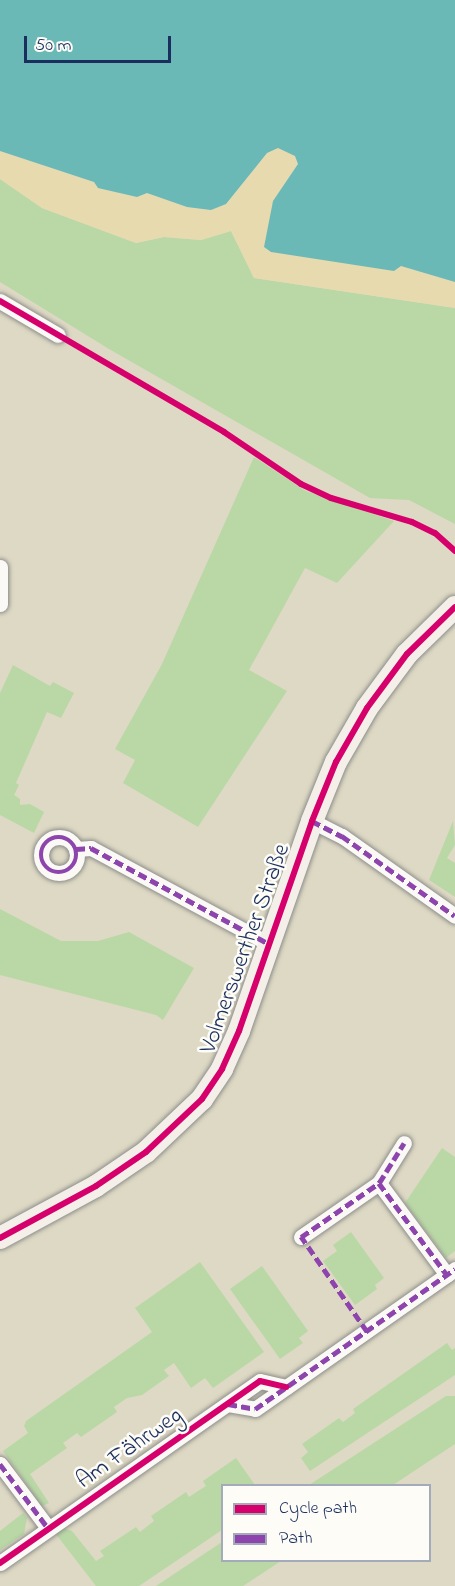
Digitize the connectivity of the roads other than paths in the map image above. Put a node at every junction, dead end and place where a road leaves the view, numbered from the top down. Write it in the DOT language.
graph roads {
  1 [pos="0,301"];
  2 [pos="58,335"];
  3 [pos="0,567"];
  4 [pos="0,604"];
  5 [pos="455,607"];
  6 [pos="312,821"];
  7 [pos="76,849"];
  8 [pos="455,916"];
  9 [pos="269,944"];
  10 [pos="404,1143"];
  11 [pos="379,1183"];
  12 [pos="301,1237"];
  13 [pos="0,1238"];
  14 [pos="451,1272"];
  15 [pos="0,1464"];
  16 [pos="48,1528"];
  17 [pos="0,1563"];
  1 -- 2 [label="street"];
  3 -- 4 [label="street"];
  5 -- 6 [label="street, Volmerswerther Straße"];
  6 -- 8 [label="street"];
  6 -- 9 [label="street, Volmerswerther Straße"];
  7 -- 9 [label="street, Volmerswerther Straße"];
  9 -- 13 [label="street, Volmerswerther Straße"];
  10 -- 11 [label="street"];
  11 -- 12 [label="street"];
  11 -- 14 [label="street, Am Fährweg"];
  14 -- 16 [label="street, Am Fährweg"];
  15 -- 16 [label="street"];
  16 -- 17 [label="street, Am Fährweg"];
}
